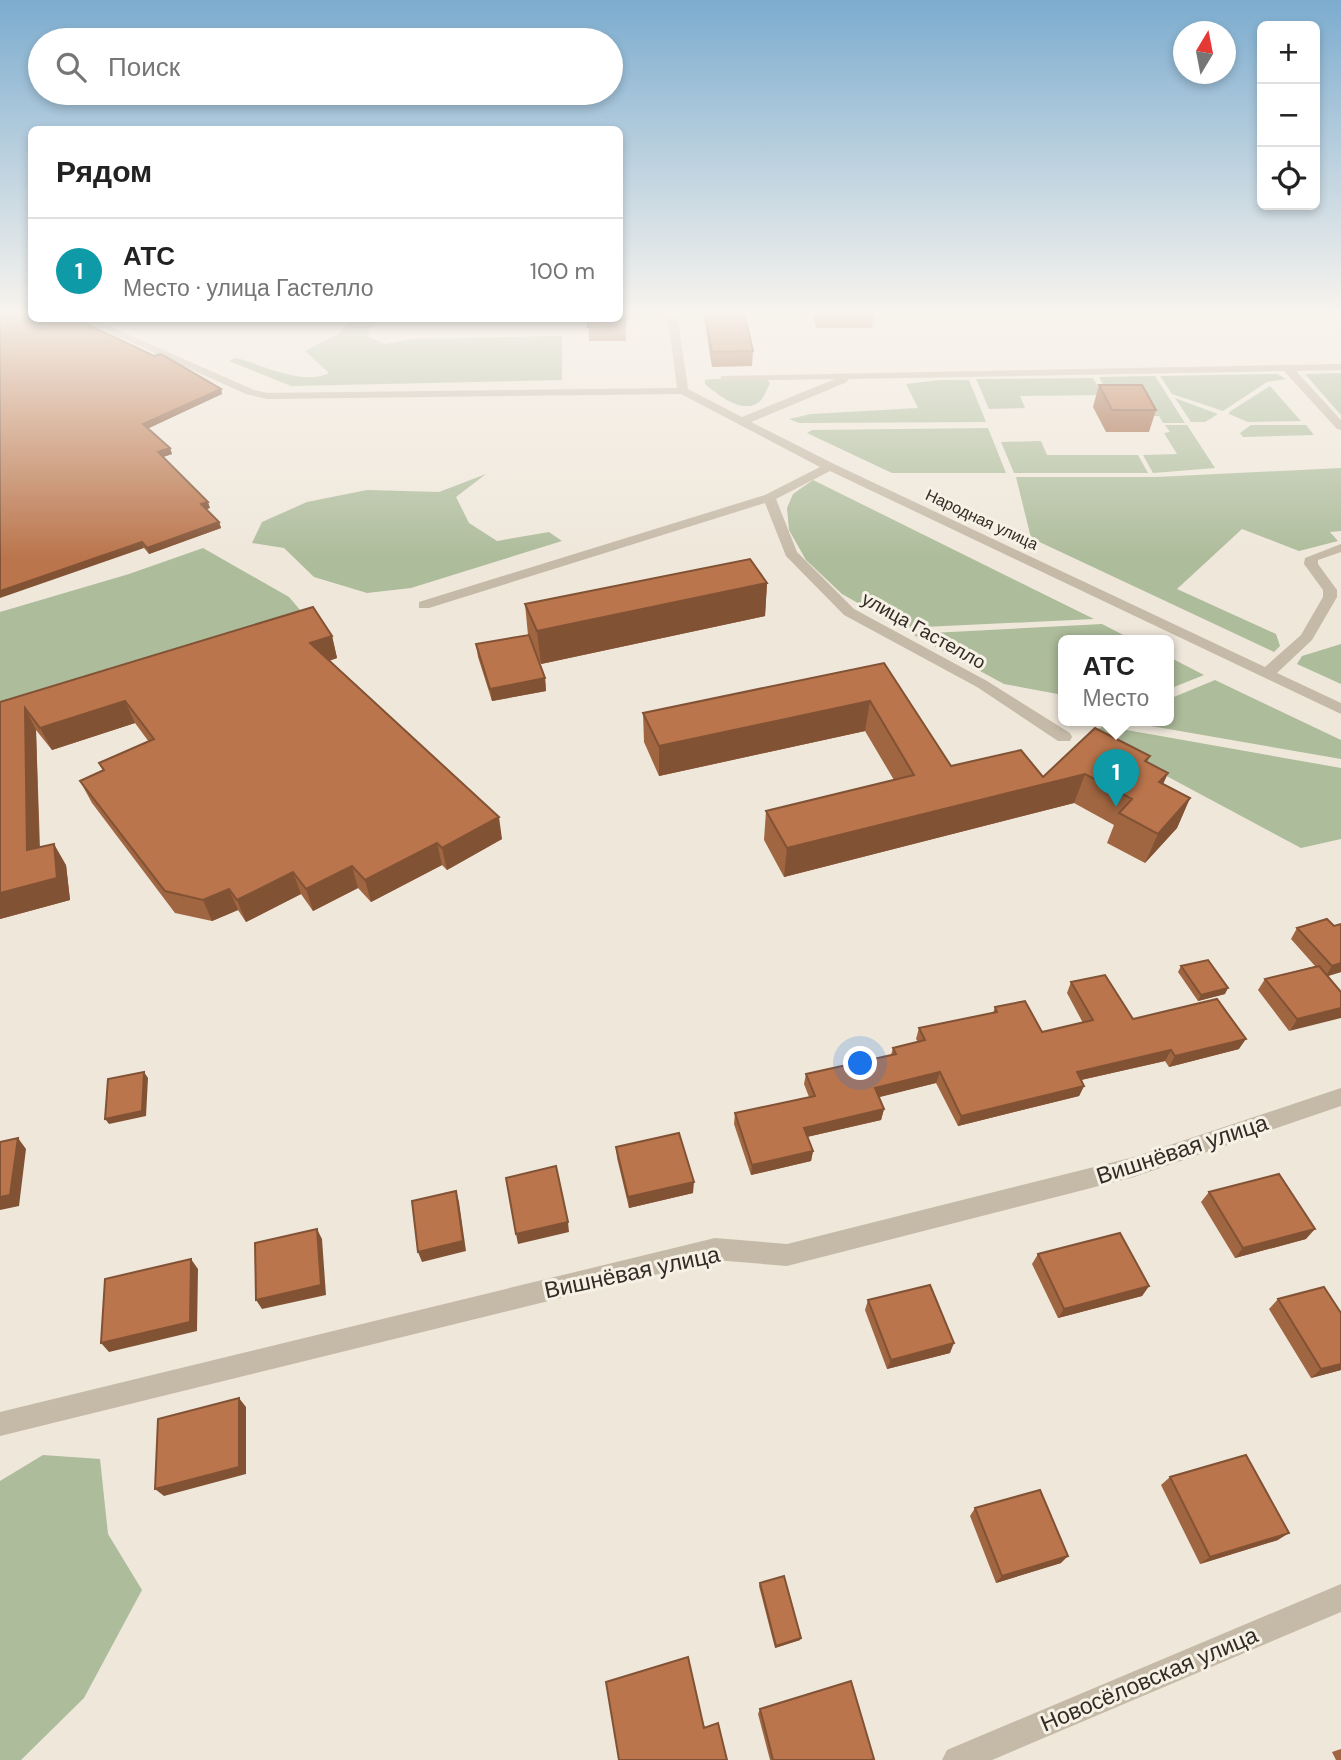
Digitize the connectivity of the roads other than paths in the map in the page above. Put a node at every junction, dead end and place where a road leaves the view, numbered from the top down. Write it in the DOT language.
graph roads {
  1 [pos="259,394"];
  2 [pos="422,394"];
  3 [pos="689,394"];
  4 [pos="810,394"];
  5 [pos="1311,394"];
  6 [pos="743,421"];
  7 [pos="1341,427"];
  8 [pos="830,467"];
  9 [pos="769,498"];
  10 [pos="1341,548"];
  11 [pos="424,605"];
  12 [pos="1267,674"];
  13 [pos="1341,709"];
  14 [pos="1064,737"];
  15 [pos="1341,1097"];
  16 [pos="0,1424"];
  17 [pos="1341,1598"];
  18 [pos="957,1760"];
  1 -- 2 [label="street"];
  3 -- 6 [label="street, Народная улица"];
  4 -- 6 [label="street"];
  5 -- 7 [label="street"];
  6 -- 8 [label="street, Народная улица"];
  8 -- 9 [label="street"];
  8 -- 12 [label="street, Народная улица"];
  9 -- 11 [label="street"];
  9 -- 14 [label="street, улица Гастелло"];
  10 -- 12 [label="street"];
  12 -- 13 [label="street, Народная улица"];
  15 -- 16 [label="street, Вишнёвая улица"];
  17 -- 18 [label="street, Новосёловская улица"];
}
